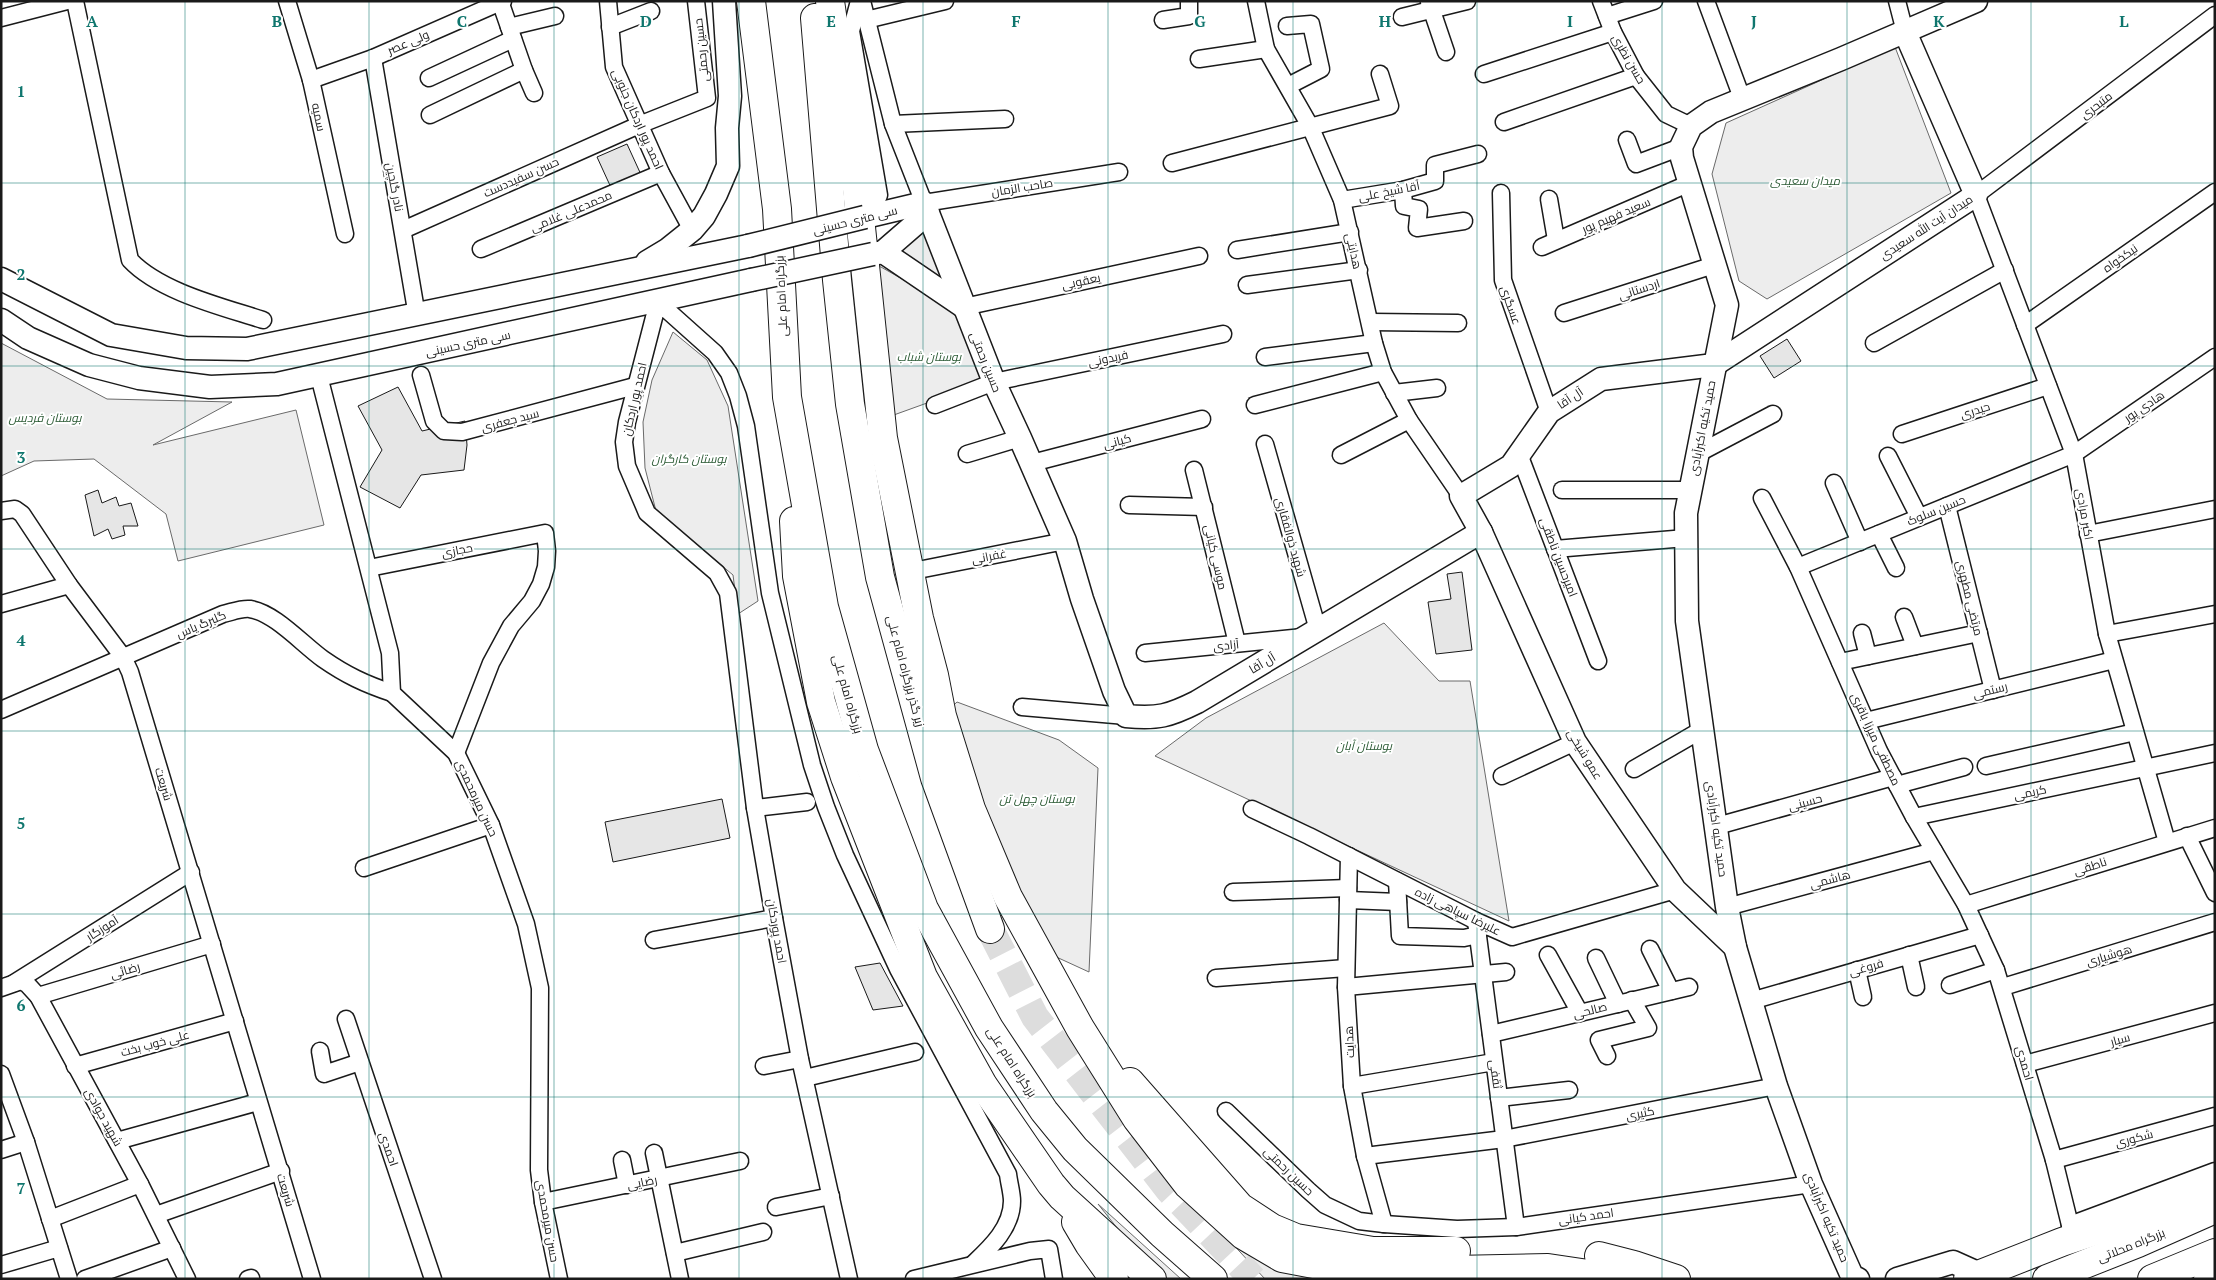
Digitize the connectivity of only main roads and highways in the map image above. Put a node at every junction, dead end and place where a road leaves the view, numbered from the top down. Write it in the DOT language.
graph roads {
  1 [pos="724,1"];
  2 [pos="752,1"];
  3 [pos="814,1"];
  4 [pos="830,1"];
  5 [pos="1976,1"];
  6 [pos="1905,32"];
  7 [pos="926,208"];
  8 [pos="878,253"];
  9 [pos="634,270"];
  10 [pos="1,279"];
  11 [pos="964,306"];
  12 [pos="1,320"];
  13 [pos="1714,365"];
  14 [pos="787,398"];
  15 [pos="1461,496"];
  16 [pos="1481,532"];
  17 [pos="1126,716"];
  18 [pos="990,929"];
  19 [pos="1735,948"];
  20 [pos="1080,1028"];
  21 [pos="2215,1192"];
  22 [pos="1062,1197"];
  23 [pos="2215,1209"];
  24 [pos="2215,1253"];
  25 [pos="2215,1276"];
  26 [pos="1975,1277"];
  27 [pos="1855,1278"];
  28 [pos="1114,1279"];
  29 [pos="1152,1279"];
  30 [pos="1213,1279"];
  31 [pos="1622,1279"];
  32 [pos="1676,1279"];
  33 [pos="1897,1279"];
  34 [pos="2047,1279"];
  35 [pos="2152,1279"];
  36 [pos="2208,1279"];
  1 -- 9 [label="main road"];
  2 -- 14 [label="highway, بزرگراه امام علی"];
  3 -- 18 [label="highway, زیر گذر بزرگراه امام علی"];
  4 -- 20 [label="highway"];
  5 -- 6 [label="main road"];
  6 -- 13 [label="main road"];
  6 -- 13 [label="main road, میدان آیت الله سعیدی"];
  7 -- 8 [label="main road, سی متری حسینی"];
  7 -- 9 [label="main road, سی متری حسینی, bridge"];
  7 -- 11 [label="main road, حسین رحمتی"];
  8 -- 11 [label="main road"];
  8 -- 12 [label="main road, سی متری حسینی, bridge"];
  9 -- 10 [label="main road, سی متری حسینی"];
  11 -- 17 [label="main road, حسین رحمتی"];
  13 -- 15 [label="main road, آل آقا"];
  13 -- 19 [label="main road, حمید تکیه اکبرآبادی"];
  14 -- 22 [label="highway"];
  14 -- 30 [label="highway, بزرگراه امام علی"];
  15 -- 16 [label="main road, عمو شیخی"];
  16 -- 17 [label="main road, آل آقا"];
  16 -- 19 [label="main road, عمو شیخی"];
  19 -- 27 [label="main road, حمید تکیه اکبرآبادی"];
  20 -- 31 [label="highway"];
  20 -- 32 [label="highway"];
  21 -- 26 [label="highway"];
  22 -- 28 [label="highway"];
  22 -- 29 [label="highway"];
  23 -- 34 [label="highway, بزرگراه محلاتی"];
  24 -- 35 [label="highway"];
  25 -- 36 [label="highway"];
  26 -- 33 [label="main road"];
}
